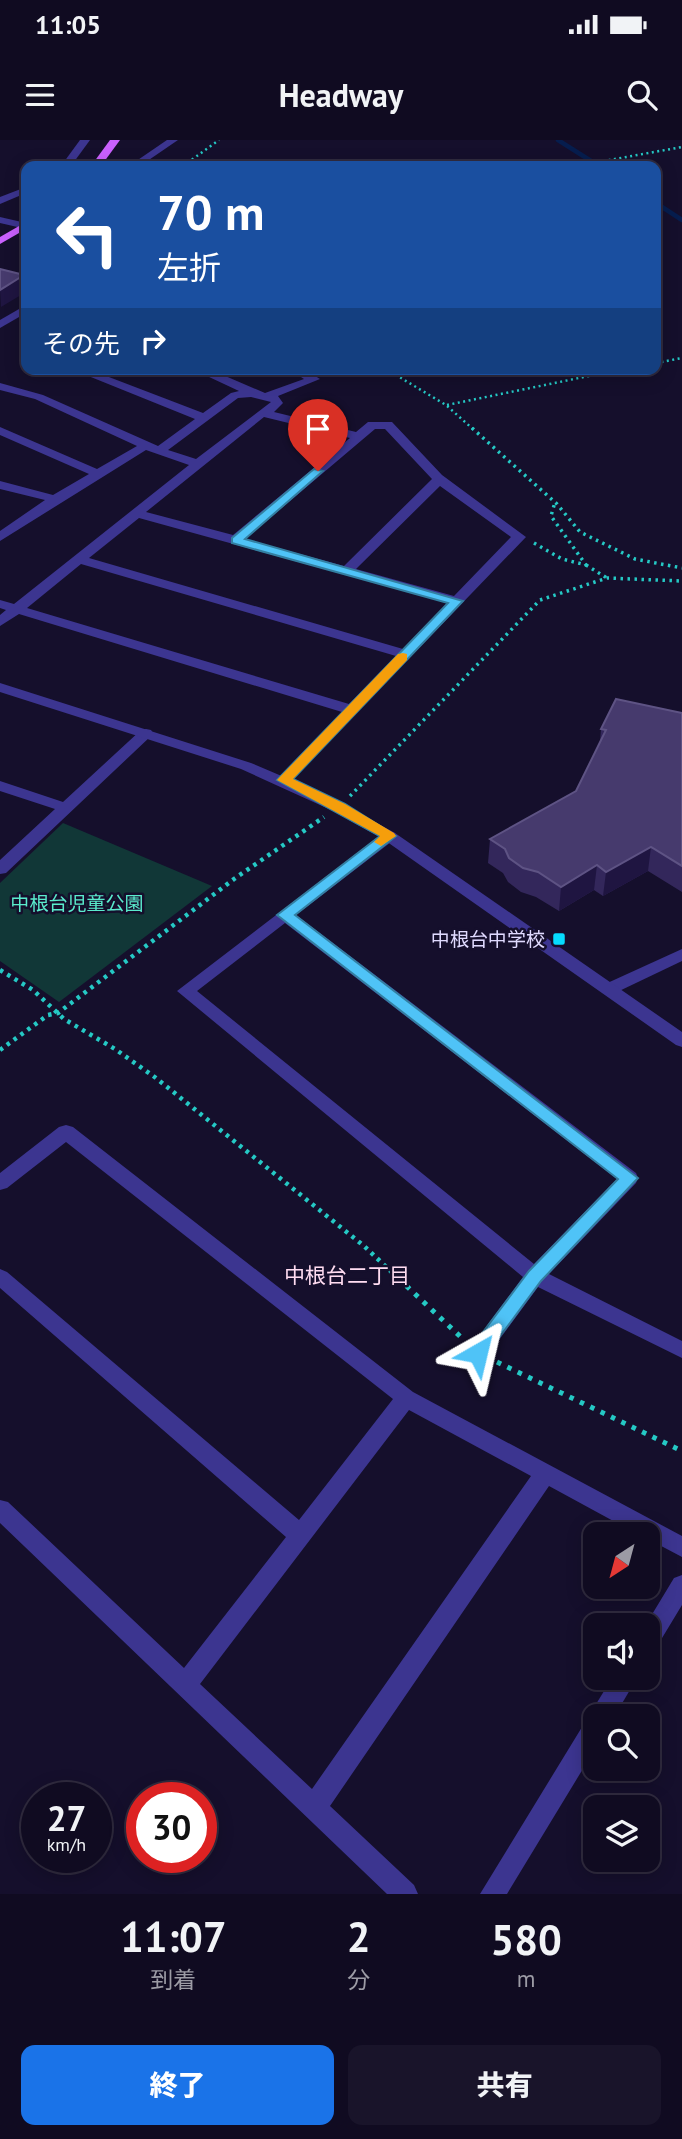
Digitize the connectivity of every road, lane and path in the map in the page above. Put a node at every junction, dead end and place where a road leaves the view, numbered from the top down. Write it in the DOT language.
graph roads {
  1 [pos="85,140"];
  2 [pos="115,140"];
  3 [pos="173,140"];
  4 [pos="219,140"];
  5 [pos="682,147"];
  6 [pos="70,161"];
  7 [pos="100,161"];
  8 [pos="142,161"];
  9 [pos="190,161"];
  10 [pos="603,161"];
  11 [pos="21,192"];
  12 [pos="0,201"];
  13 [pos="0,220"];
  14 [pos="21,224"];
  15 [pos="21,228"];
  16 [pos="0,241"];
  17 [pos="21,312"];
  18 [pos="0,325"];
  19 [pos="682,358"];
  20 [pos="661,362"];
  21 [pos="93,375"];
  22 [pos="216,375"];
  23 [pos="306,375"];
  24 [pos="396,375"];
  25 [pos="594,375"];
  26 [pos="0,386"];
  27 [pos="251,393"];
  28 [pos="265,397"];
  29 [pos="446,405"];
  30 [pos="266,414"];
  31 [pos="202,417"];
  32 [pos="0,431"];
  33 [pos="358,436"];
  34 [pos="145,446"];
  35 [pos="159,451"];
  36 [pos="198,464"];
  37 [pos="99,474"];
  38 [pos="440,479"];
  39 [pos="0,485"];
  40 [pos="55,499"];
  41 [pos="555,502"];
  42 [pos="137,513"];
  43 [pos="0,537"];
  44 [pos="519,537"];
  45 [pos="236,540"];
  46 [pos="79,559"];
  47 [pos="586,565"];
  48 [pos="682,568"];
  49 [pos="346,571"];
  50 [pos="607,578"];
  51 [pos="682,581"];
  52 [pos="457,601"];
  53 [pos="0,604"];
  54 [pos="17,609"];
  55 [pos="0,622"];
  56 [pos="405,654"];
  57 [pos="0,687"];
  58 [pos="352,710"];
  59 [pos="146,733"];
  60 [pos="284,780"];
  61 [pos="0,786"];
  62 [pos="340,807"];
  63 [pos="66,808"];
  64 [pos="389,836"];
  65 [pos="0,869"];
  66 [pos="285,915"];
  67 [pos="682,954"];
  68 [pos="0,970"];
  69 [pos="609,989"];
  70 [pos="58,1013"];
  71 [pos="682,1041"];
  72 [pos="0,1050"];
  73 [pos="0,1183"];
  74 [pos="535,1276"];
  75 [pos="0,1277"];
  76 [pos="682,1350"];
  77 [pos="478,1353"];
  78 [pos="405,1398"];
  79 [pos="682,1451"];
  80 [pos="545,1473"];
  81 [pos="0,1509"];
  82 [pos="300,1535"];
  83 [pos="682,1546"];
  84 [pos="682,1585"];
  85 [pos="660,1621"];
  86 [pos="185,1685"];
  87 [pos="583,1747"];
  88 [pos="314,1808"];
  89 [pos="405,1894"];
  90 [pos="493,1894"];
  1 -- 6 [label="street"];
  2 -- 7 [label="main road"];
  3 -- 8 [label="street"];
  4 -- 9 [label="path"];
  5 -- 10 [label="path"];
  11 -- 12 [label="street"];
  13 -- 14 [label="street"];
  15 -- 16 [label="main road"];
  17 -- 18 [label="street"];
  19 -- 20 [label="path"];
  21 -- 31 [label="street"];
  22 -- 27 [label="street"];
  23 -- 28 [label="street"];
  24 -- 29 [label="path"];
  25 -- 29 [label="path"];
  26 -- 34 [label="street"];
  27 -- 28 [label="street"];
  27 -- 31 [label="street"];
  28 -- 30 [label="street"];
  29 -- 41 [label="path"];
  30 -- 33 [label="street"];
  30 -- 36 [label="street"];
  31 -- 35 [label="street"];
  32 -- 37 [label="street"];
  33 -- 38 [label="street"];
  33 -- 45 [label="street"];
  34 -- 35 [label="street"];
  34 -- 37 [label="street"];
  35 -- 36 [label="street"];
  36 -- 42 [label="street"];
  37 -- 40 [label="street"];
  38 -- 44 [label="street"];
  38 -- 49 [label="street"];
  39 -- 40 [label="street"];
  40 -- 43 [label="street"];
  41 -- 47 [label="path"];
  41 -- 48 [label="path"];
  42 -- 45 [label="street"];
  42 -- 46 [label="street"];
  44 -- 47 [label="path"];
  44 -- 52 [label="street"];
  45 -- 49 [label="street"];
  46 -- 54 [label="street"];
  46 -- 56 [label="street"];
  47 -- 50 [label="path"];
  49 -- 52 [label="street"];
  50 -- 51 [label="path"];
  50 -- 62 [label="path"];
  52 -- 56 [label="street"];
  53 -- 54 [label="street"];
  54 -- 55 [label="street"];
  54 -- 58 [label="street"];
  56 -- 58 [label="street"];
  57 -- 59 [label="street"];
  58 -- 60 [label="street"];
  59 -- 60 [label="street"];
  59 -- 63 [label="street"];
  60 -- 62 [label="street"];
  61 -- 63 [label="street"];
  62 -- 64 [label="street"];
  62 -- 70 [label="path"];
  63 -- 65 [label="street"];
  64 -- 66 [label="street"];
  64 -- 69 [label="street"];
  66 -- 74 [label="street"];
  66 -- 74 [label="street"];
  67 -- 69 [label="street"];
  68 -- 70 [label="path"];
  69 -- 71 [label="street"];
  70 -- 72 [label="path"];
  70 -- 77 [label="path"];
  73 -- 78 [label="street"];
  74 -- 76 [label="street"];
  74 -- 77 [label="street"];
  75 -- 82 [label="street"];
  77 -- 79 [label="path"];
  78 -- 80 [label="street"];
  78 -- 82 [label="street"];
  80 -- 83 [label="street"];
  80 -- 88 [label="street"];
  81 -- 86 [label="street"];
  82 -- 86 [label="street"];
  84 -- 85 [label="street"];
  86 -- 88 [label="street"];
  87 -- 90 [label="street"];
  88 -- 89 [label="street"];
}
